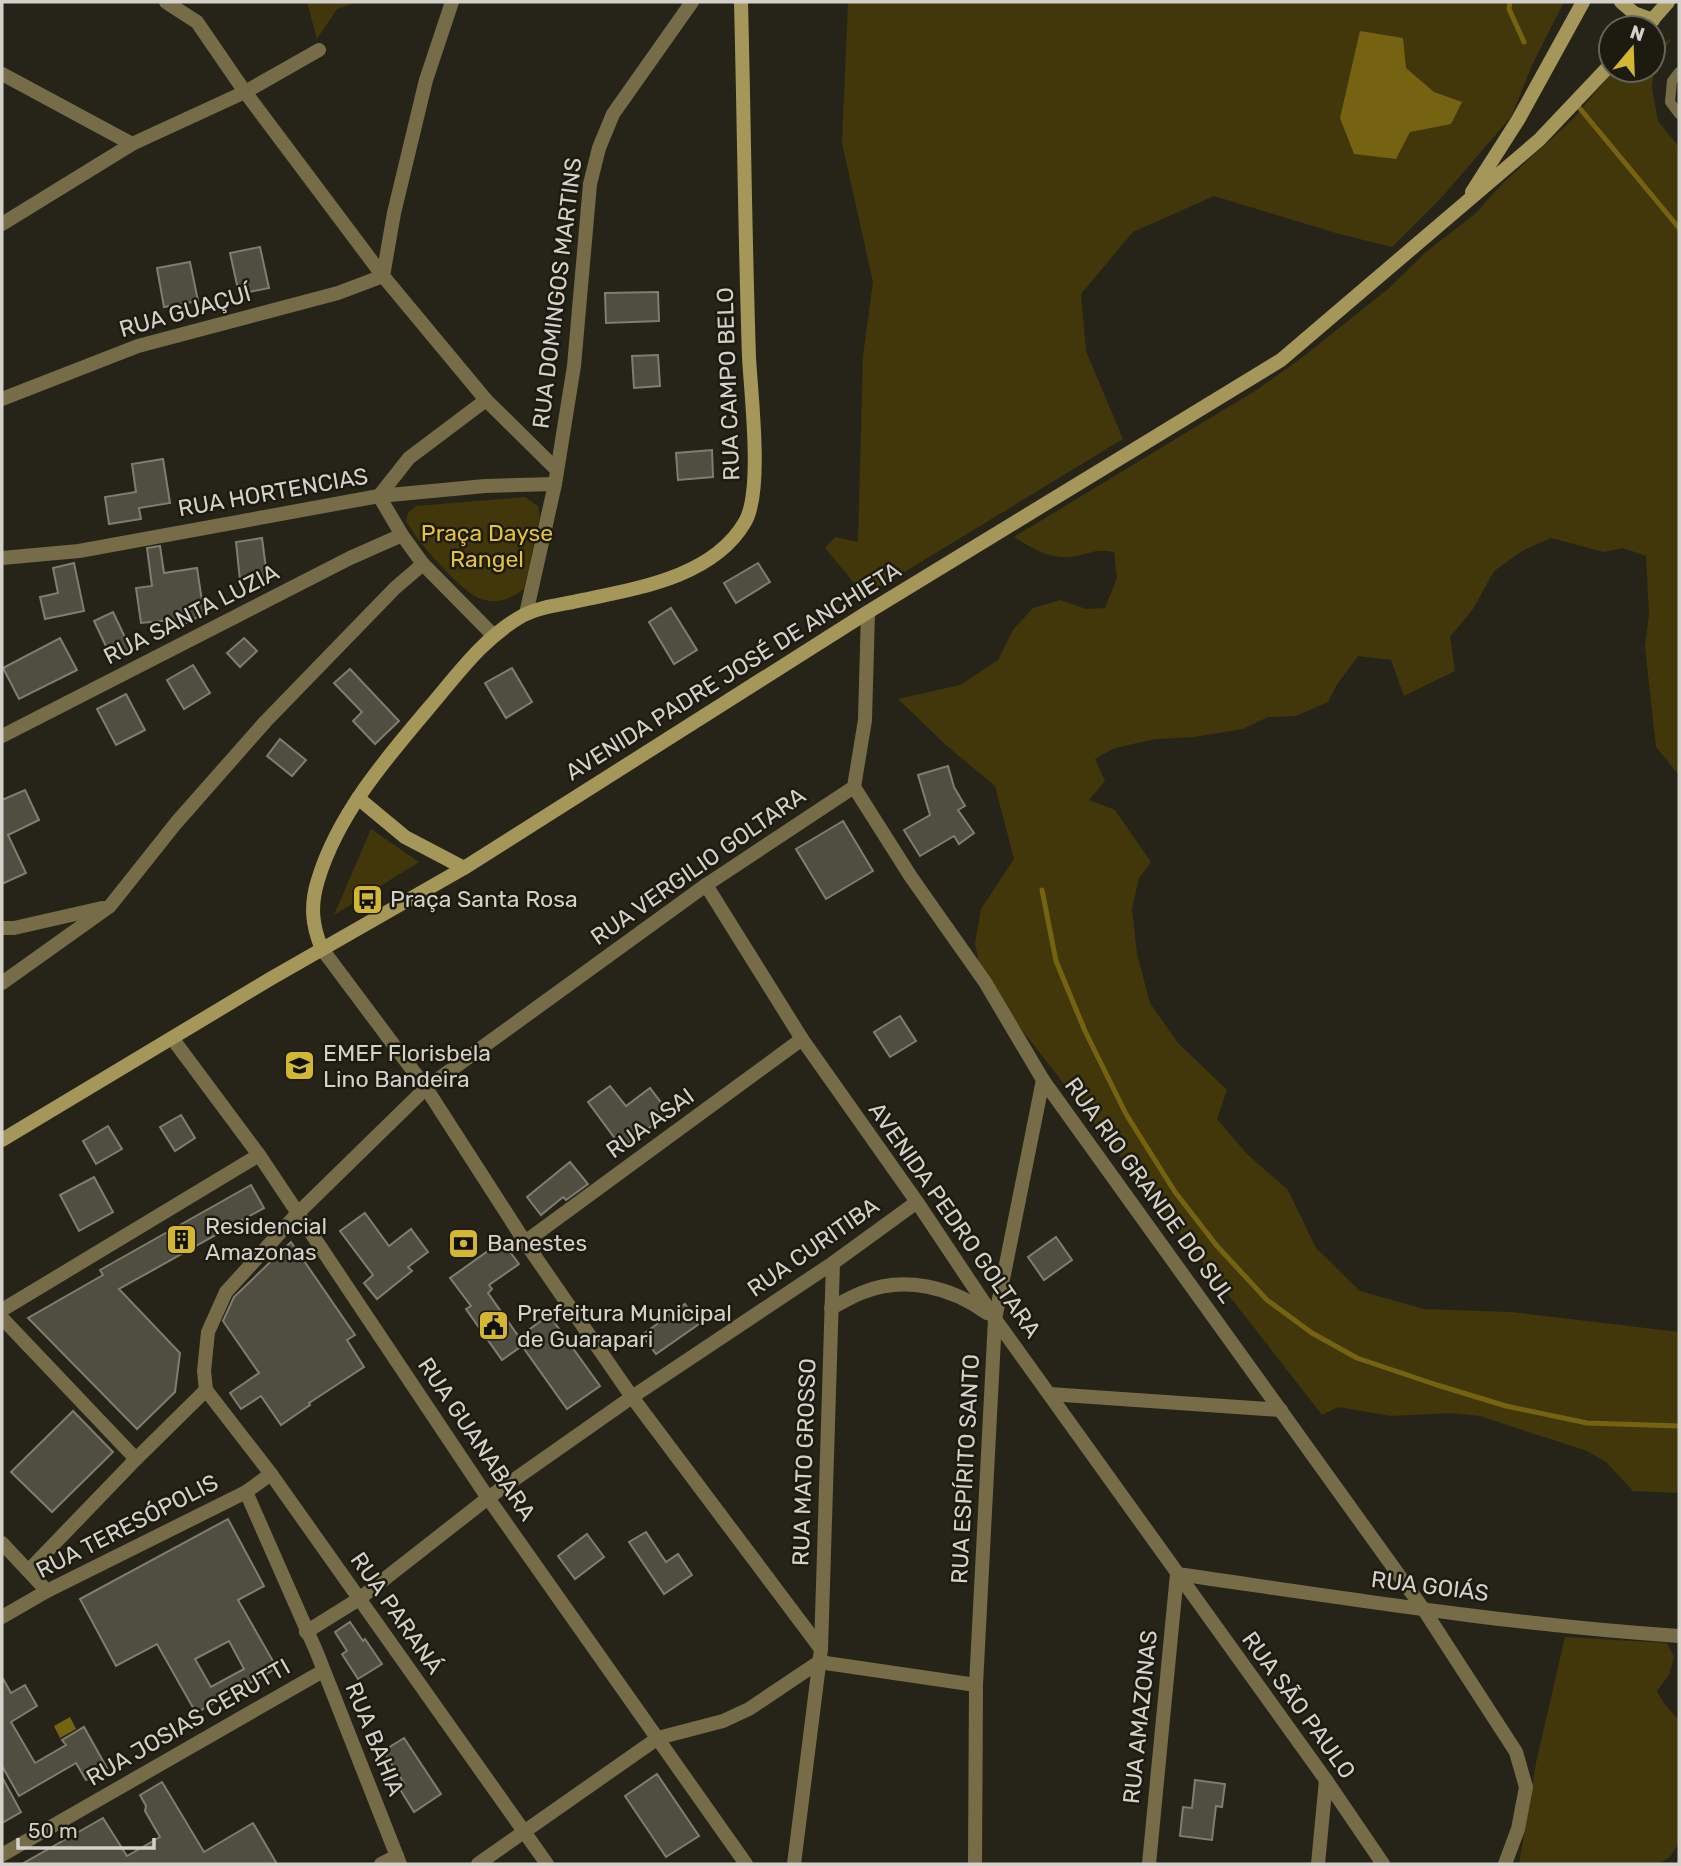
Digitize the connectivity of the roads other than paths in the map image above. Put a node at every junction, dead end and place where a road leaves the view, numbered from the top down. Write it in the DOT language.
graph roads {
  1 [pos="166,2"];
  2 [pos="452,2"];
  3 [pos="692,2"];
  4 [pos="741,2"];
  5 [pos="1583,2"];
  6 [pos="1621,2"];
  7 [pos="1635,14"];
  8 [pos="318,50"];
  9 [pos="1679,72"];
  10 [pos="2,74"];
  11 [pos="1597,79"];
  12 [pos="245,92"];
  13 [pos="1679,114"];
  14 [pos="132,144"];
  15 [pos="1464,205"];
  16 [pos="2,224"];
  17 [pos="383,276"];
  18 [pos="2,399"];
  19 [pos="486,400"];
  20 [pos="556,468"];
  21 [pos="555,484"];
  22 [pos="379,496"];
  23 [pos="402,535"];
  24 [pos="2,558"];
  25 [pos="423,564"];
  26 [pos="868,612"];
  27 [pos="526,614"];
  28 [pos="494,636"];
  29 [pos="2,736"];
  30 [pos="854,787"];
  31 [pos="358,798"];
  32 [pos="464,868"];
  33 [pos="706,885"];
  34 [pos="110,906"];
  35 [pos="2,928"];
  36 [pos="322,949"];
  37 [pos="2,983"];
  38 [pos="172,1038"];
  39 [pos="802,1039"];
  40 [pos="1042,1080"];
  41 [pos="426,1088"];
  42 [pos="2,1140"];
  43 [pos="260,1155"];
  44 [pos="917,1202"];
  45 [pos="297,1214"];
  46 [pos="525,1242"];
  47 [pos="833,1263"];
  48 [pos="831,1308"];
  49 [pos="2,1310"];
  50 [pos="2,1318"];
  51 [pos="995,1319"];
  52 [pos="206,1390"];
  53 [pos="1049,1394"];
  54 [pos="632,1397"];
  55 [pos="1281,1410"];
  56 [pos="136,1459"];
  57 [pos="271,1474"];
  58 [pos="246,1492"];
  59 [pos="488,1498"];
  60 [pos="2,1542"];
  61 [pos="29,1570"];
  62 [pos="1177,1574"];
  63 [pos="47,1591"];
  64 [pos="359,1599"];
  65 [pos="1424,1609"];
  66 [pos="2,1617"];
  67 [pos="306,1632"];
  68 [pos="1679,1636"];
  69 [pos="820,1656"];
  70 [pos="323,1671"];
  71 [pos="976,1685"];
  72 [pos="658,1738"];
  73 [pos="1326,1780"];
  74 [pos="524,1832"];
  75 [pos="2,1855"];
  76 [pos="399,1860"];
  77 [pos="381,1864"];
  78 [pos="478,1864"];
  79 [pos="547,1864"];
  80 [pos="746,1864"];
  81 [pos="794,1864"];
  82 [pos="975,1864"];
  83 [pos="1149,1864"];
  84 [pos="1318,1864"];
  85 [pos="1383,1864"];
  86 [pos="1505,1864"];
  1 -- 12 [label="street"];
  2 -- 17 [label="street"];
  3 -- 20 [label="street, RUA DOMINGOS MARTINS"];
  4 -- 27 [label="main road, RUA CAMPO BELO"];
  5 -- 15 [label="main road, AVENIDA PADRE JOSÉ DE ANCHIETA"];
  6 -- 7 [label="main road"];
  8 -- 12 [label="street"];
  9 -- 13 [label="lane"];
  10 -- 14 [label="street"];
  11 -- 15 [label="main road, AVENIDA PADRE JOSÉ DE ANCHIETA"];
  12 -- 14 [label="street"];
  12 -- 17 [label="street"];
  14 -- 16 [label="street"];
  15 -- 26 [label="main road, AVENIDA PADRE JOSÉ DE ANCHIETA"];
  17 -- 18 [label="street, RUA GUAÇUÍ"];
  17 -- 19 [label="street"];
  19 -- 20 [label="street"];
  19 -- 22 [label="street"];
  20 -- 21 [label="street, RUA DOMINGOS MARTINS"];
  21 -- 22 [label="street, RUA HORTENCIAS"];
  21 -- 27 [label="street, RUA DOMINGOS MARTINS"];
  22 -- 23 [label="street"];
  22 -- 24 [label="street, RUA HORTENCIAS"];
  23 -- 25 [label="street"];
  23 -- 29 [label="street, RUA SANTA LUZIA"];
  25 -- 28 [label="street"];
  25 -- 34 [label="street"];
  26 -- 30 [label="street"];
  26 -- 32 [label="main road, AVENIDA PADRE JOSÉ DE ANCHIETA"];
  27 -- 28 [label="main road, RUA CAMPO BELO"];
  28 -- 31 [label="main road, RUA CAMPO BELO"];
  30 -- 33 [label="street, RUA VERGILIO GOLTARA"];
  30 -- 40 [label="street, RUA RIO GRANDE DO SUL"];
  31 -- 32 [label="main road"];
  31 -- 36 [label="main road, RUA CAMPO BELO"];
  32 -- 36 [label="main road, AVENIDA PADRE JOSÉ DE ANCHIETA"];
  33 -- 39 [label="street, AVENIDA PEDRO GOLTARA"];
  33 -- 41 [label="street, RUA VERGILIO GOLTARA"];
  34 -- 35 [label="street"];
  34 -- 37 [label="street"];
  36 -- 38 [label="main road, AVENIDA PADRE JOSÉ DE ANCHIETA"];
  36 -- 41 [label="street"];
  38 -- 42 [label="main road, AVENIDA PADRE JOSÉ DE ANCHIETA"];
  38 -- 43 [label="street, RUA GUANABARA"];
  39 -- 44 [label="street, AVENIDA PEDRO GOLTARA"];
  39 -- 46 [label="street, RUA ASAI"];
  40 -- 51 [label="street, RUA ESPÍRITO SANTO"];
  40 -- 55 [label="street, RUA RIO GRANDE DO SUL"];
  41 -- 45 [label="street, RUA VERGILIO GOLTARA"];
  41 -- 46 [label="street"];
  43 -- 45 [label="street, RUA GUANABARA"];
  43 -- 49 [label="street"];
  44 -- 47 [label="street, RUA CURITIBA"];
  44 -- 51 [label="street, AVENIDA PEDRO GOLTARA"];
  45 -- 52 [label="street, RUA VERGILIO GOLTARA"];
  45 -- 59 [label="street, RUA GUANABARA"];
  46 -- 54 [label="street"];
  47 -- 48 [label="street, RUA MATO GROSSO"];
  47 -- 54 [label="street, RUA CURITIBA"];
  48 -- 51 [label="street"];
  48 -- 69 [label="street, RUA MATO GROSSO"];
  50 -- 56 [label="street"];
  51 -- 53 [label="street, AVENIDA PEDRO GOLTARA"];
  51 -- 71 [label="street, RUA ESPÍRITO SANTO"];
  52 -- 56 [label="street"];
  52 -- 57 [label="street, RUA PARANÁ"];
  53 -- 55 [label="street"];
  53 -- 62 [label="street, AVENIDA PEDRO GOLTARA"];
  54 -- 59 [label="street, RUA CURITIBA"];
  54 -- 69 [label="street"];
  55 -- 65 [label="street, RUA RIO GRANDE DO SUL"];
  56 -- 61 [label="street"];
  57 -- 58 [label="street, RUA TERESÓPOLIS"];
  57 -- 64 [label="street, RUA PARANÁ"];
  58 -- 63 [label="street, RUA TERESÓPOLIS"];
  58 -- 67 [label="street, RUA BAHIA"];
  59 -- 64 [label="street, RUA CURITIBA"];
  59 -- 72 [label="street, RUA GUANABARA"];
  60 -- 61 [label="street"];
  61 -- 63 [label="street"];
  62 -- 65 [label="street, RUA GOIÁS"];
  62 -- 73 [label="street, RUA SÃO PAULO"];
  62 -- 83 [label="street, RUA AMAZONAS"];
  63 -- 66 [label="street, RUA TERESÓPOLIS"];
  64 -- 67 [label="street, RUA CURITIBA"];
  64 -- 74 [label="street, RUA PARANÁ"];
  65 -- 68 [label="street, RUA GOIÁS"];
  65 -- 86 [label="street"];
  67 -- 70 [label="street, RUA BAHIA"];
  69 -- 71 [label="street"];
  69 -- 72 [label="street"];
  69 -- 81 [label="street, RUA MATO GROSSO"];
  70 -- 75 [label="street, RUA JOSIAS CERUTTI"];
  70 -- 76 [label="street, RUA BAHIA"];
  71 -- 82 [label="street, RUA ESPÍRITO SANTO"];
  72 -- 74 [label="street"];
  72 -- 80 [label="street, RUA GUANABARA"];
  73 -- 84 [label="street"];
  73 -- 85 [label="street, RUA SÃO PAULO"];
  74 -- 78 [label="street"];
  74 -- 79 [label="street, RUA PARANÁ"];
  76 -- 77 [label="street"];
}
